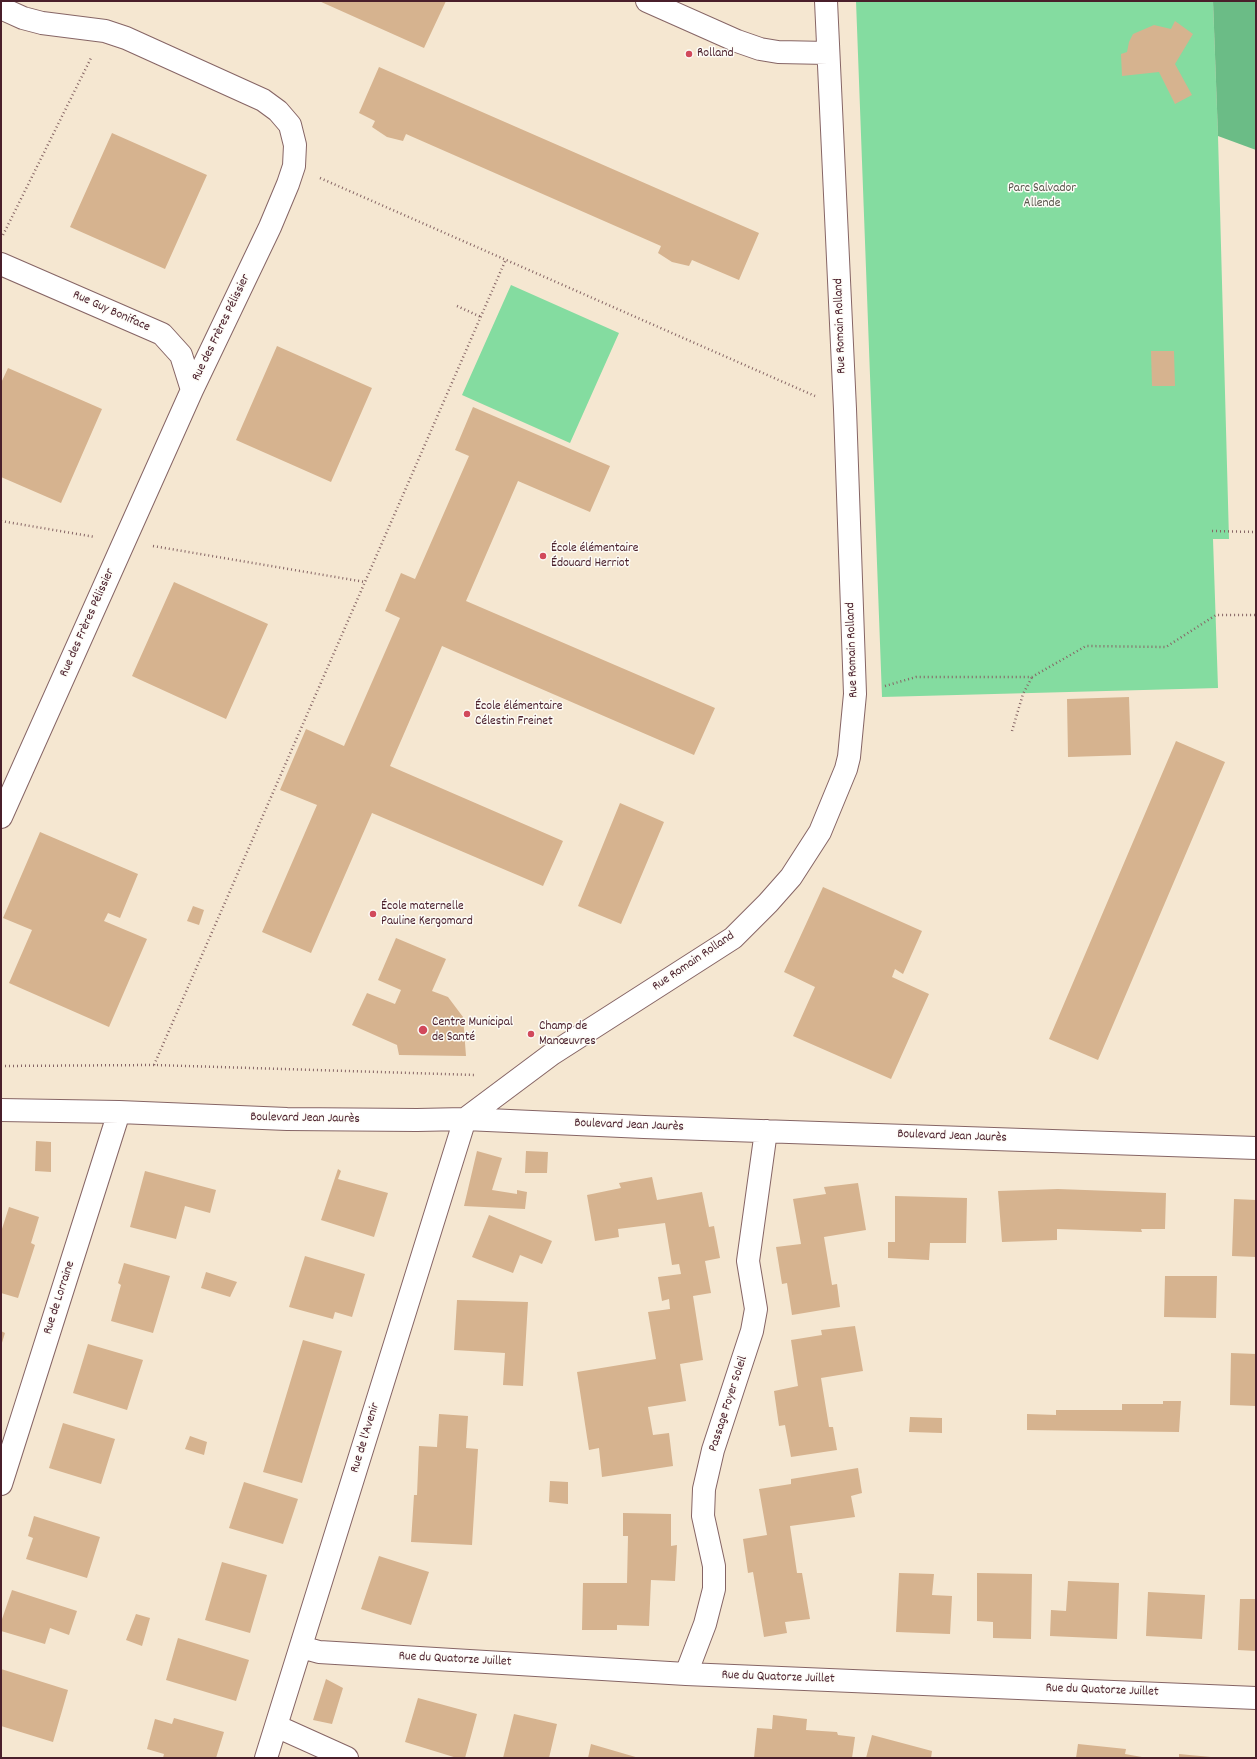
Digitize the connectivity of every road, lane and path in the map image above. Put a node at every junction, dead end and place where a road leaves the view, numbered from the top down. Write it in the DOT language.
graph roads {
  1 [pos="647,1"];
  2 [pos="826,1"];
  3 [pos="1,8"];
  4 [pos="105,31"];
  5 [pos="828,53"];
  6 [pos="294,166"];
  7 [pos="1,238"];
  8 [pos="506,259"];
  9 [pos="1,264"];
  10 [pos="457,306"];
  11 [pos="481,317"];
  12 [pos="192,390"];
  13 [pos="845,409"];
  14 [pos="1,521"];
  15 [pos="1212,531"];
  16 [pos="1256,532"];
  17 [pos="125,542"];
  18 [pos="365,582"];
  19 [pos="1256,615"];
  20 [pos="1032,677"];
  21 [pos="855,694"];
  22 [pos="1012,731"];
  23 [pos="1,817"];
  24 [pos="154,1065"];
  25 [pos="1,1066"];
  26 [pos="478,1074"];
  27 [pos="1,1110"];
  28 [pos="119,1112"];
  29 [pos="465,1119"];
  30 [pos="766,1131"];
  31 [pos="1256,1148"];
  32 [pos="1,1484"];
  33 [pos="301,1647"];
  34 [pos="686,1674"];
  35 [pos="1256,1698"];
  36 [pos="276,1726"];
  37 [pos="266,1758"];
  38 [pos="347,1758"];
  1 -- 5 [label="street"];
  2 -- 5 [label="street, Rue Romain Rolland"];
  3 -- 4 [label="street, Rue des Frères Pélissier"];
  4 -- 6 [label="street, Rue des Frères Pélissier"];
  4 -- 7 [label="path"];
  5 -- 13 [label="street, Rue Romain Rolland"];
  6 -- 8 [label="path"];
  6 -- 12 [label="street, Rue des Frères Pélissier"];
  8 -- 11 [label="path"];
  8 -- 13 [label="path"];
  9 -- 12 [label="street, Rue Guy Boniface"];
  10 -- 11 [label="path"];
  11 -- 18 [label="path"];
  12 -- 17 [label="street, Rue des Frères Pélissier"];
  13 -- 21 [label="street, Rue Romain Rolland"];
  14 -- 17 [label="path"];
  15 -- 16 [label="path"];
  17 -- 18 [label="path"];
  17 -- 23 [label="street, Rue des Frères Pélissier"];
  18 -- 24 [label="path"];
  19 -- 20 [label="path"];
  20 -- 21 [label="path"];
  20 -- 22 [label="path"];
  21 -- 29 [label="street, Rue Romain Rolland"];
  24 -- 25 [label="path"];
  24 -- 26 [label="path"];
  27 -- 28 [label="street, Boulevard Jean Jaurès"];
  28 -- 29 [label="street, Boulevard Jean Jaurès"];
  28 -- 32 [label="street, Rue de Lorraine"];
  29 -- 30 [label="street, Boulevard Jean Jaurès"];
  29 -- 33 [label="street, Rue de l'Avenir"];
  30 -- 31 [label="street, Boulevard Jean Jaurès"];
  30 -- 34 [label="street, Passage Foyer Soleil"];
  33 -- 34 [label="street, Rue du Quatorze Juillet"];
  33 -- 36 [label="street, Rue de l'Avenir"];
  34 -- 35 [label="street, Rue du Quatorze Juillet"];
  36 -- 37 [label="street, Rue de l'Avenir"];
  36 -- 38 [label="street"];
}
